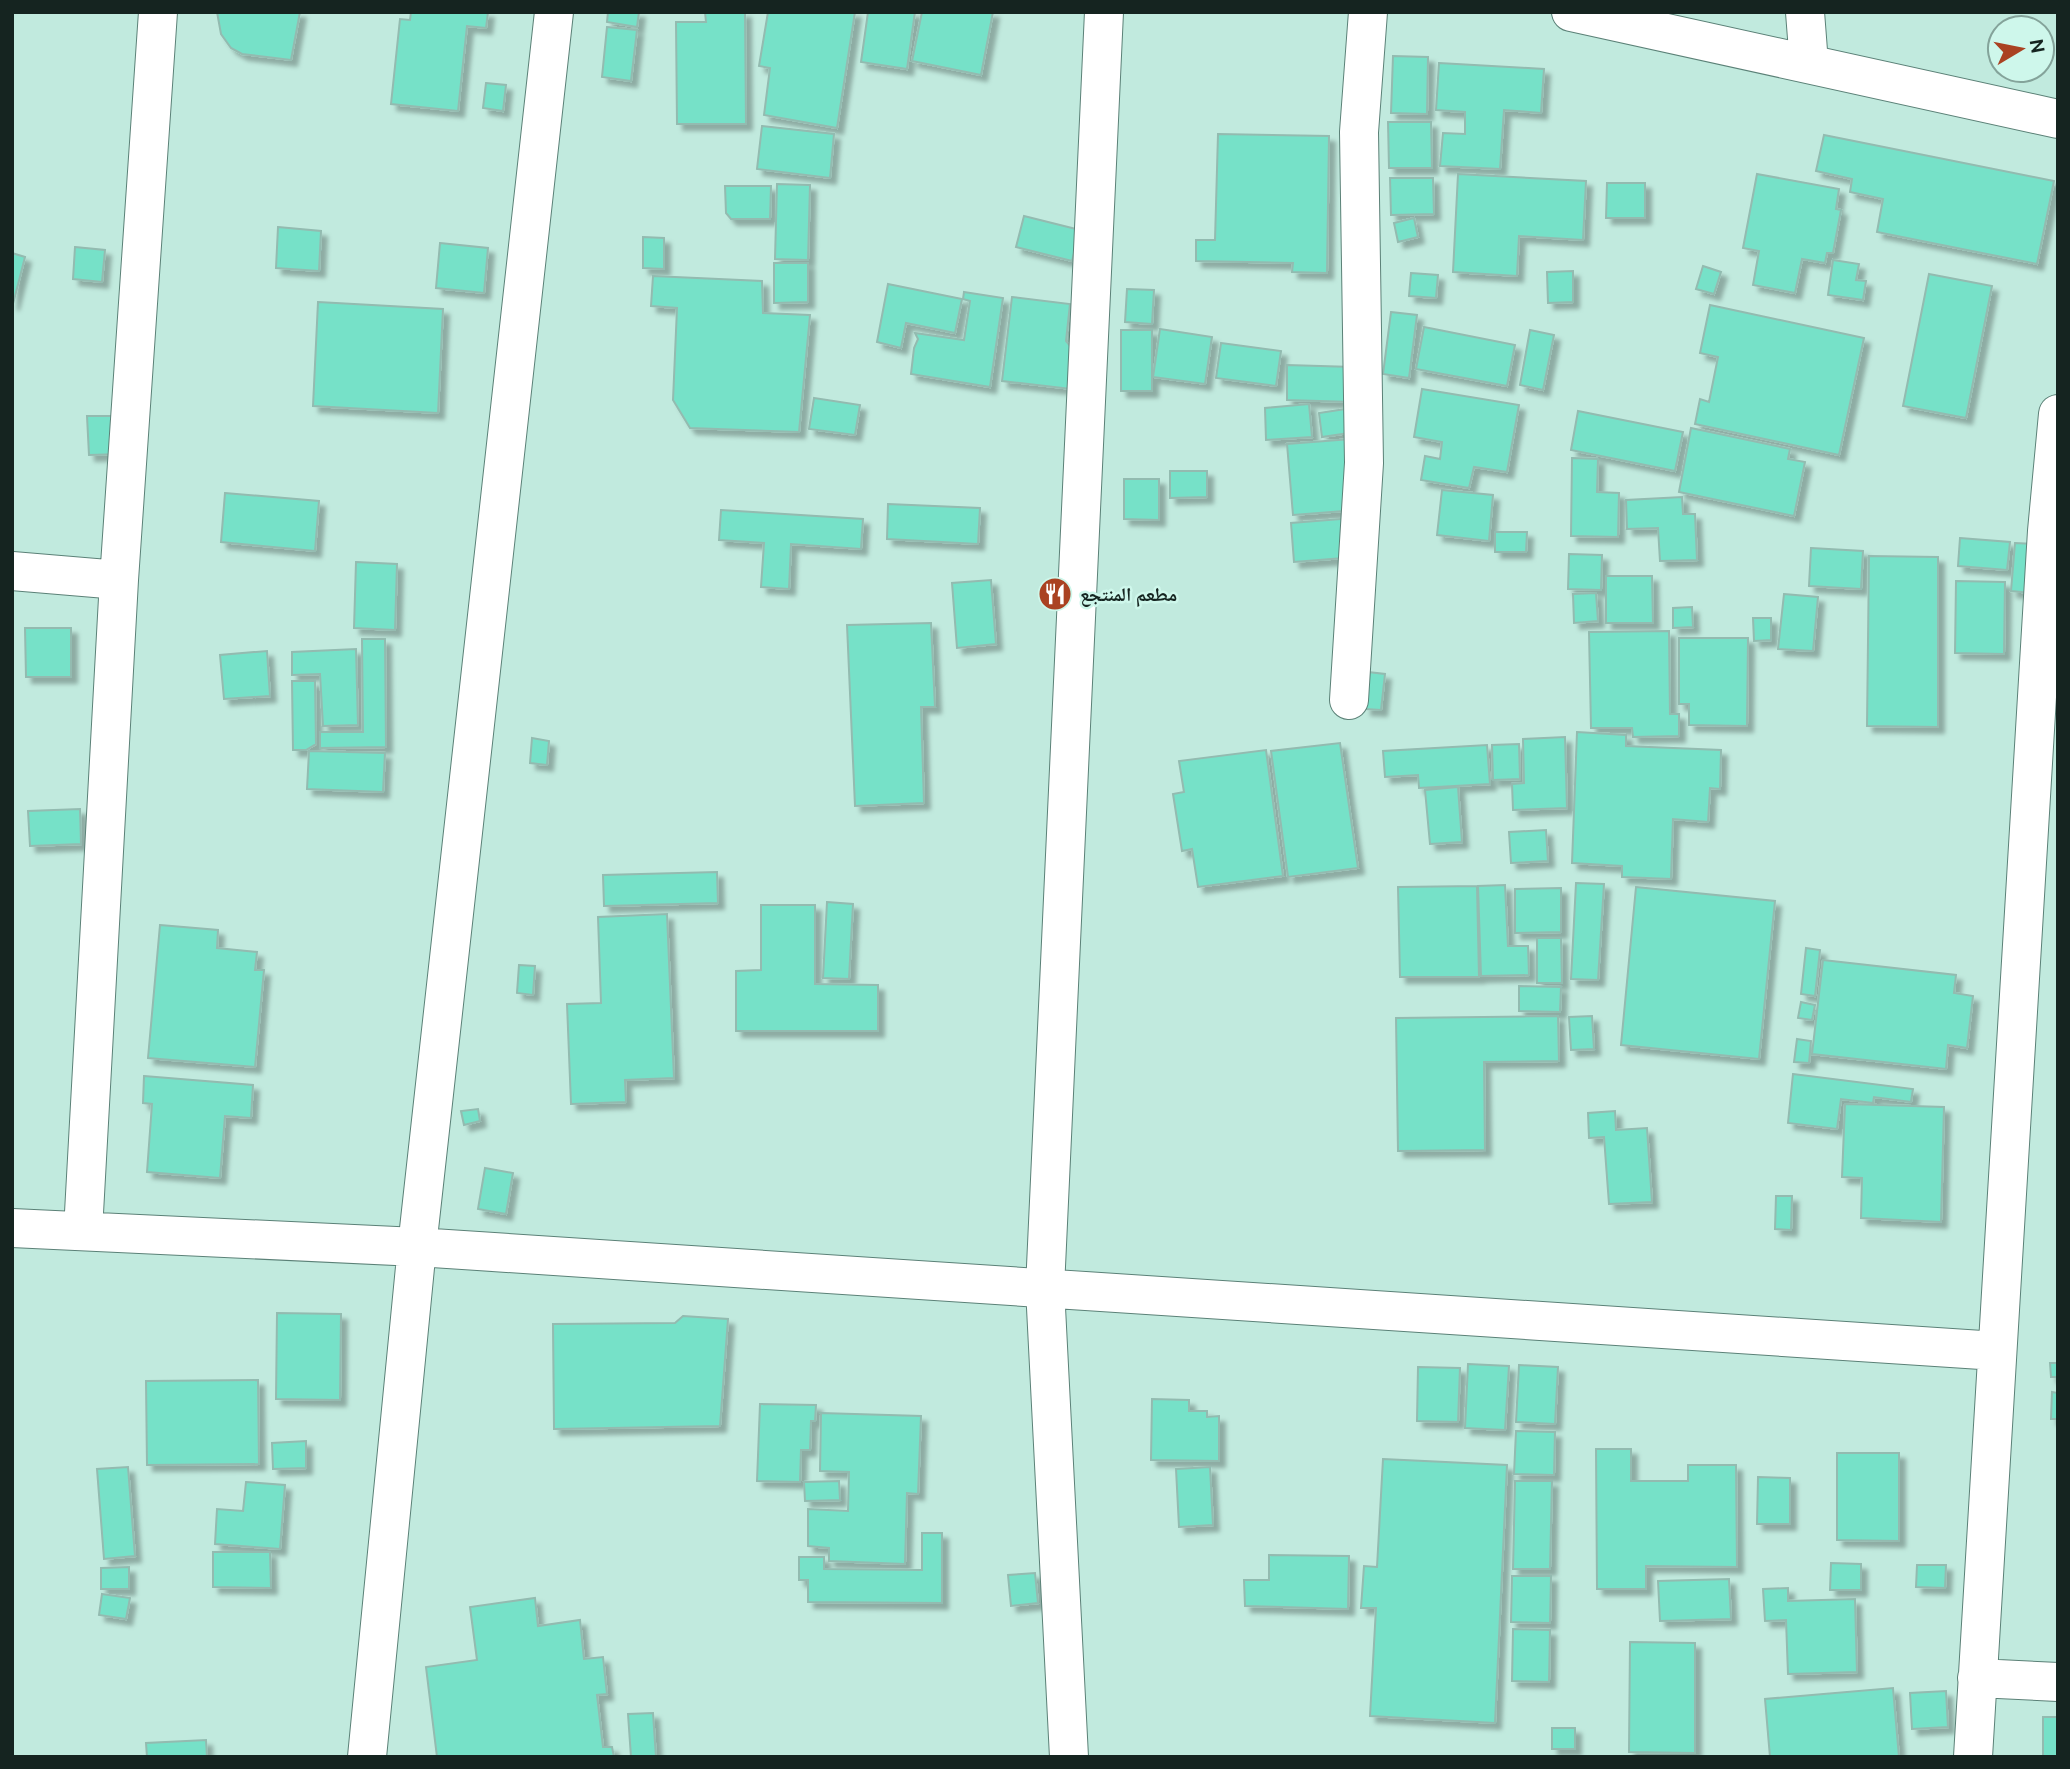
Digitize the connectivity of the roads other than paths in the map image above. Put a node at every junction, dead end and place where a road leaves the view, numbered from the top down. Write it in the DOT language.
graph roads {
  1 [pos="158,12"];
  2 [pos="554,12"];
  3 [pos="1104,12"];
  4 [pos="1368,12"];
  5 [pos="1571,12"];
  6 [pos="1805,12"];
  7 [pos="1809,64"];
  8 [pos="2058,119"];
  9 [pos="2058,414"];
  10 [pos="2053,532"];
  11 [pos="12,571"];
  12 [pos="119,580"];
  13 [pos="1349,700"];
  14 [pos="2044,839"];
  15 [pos="12,1227"];
  16 [pos="83,1231"];
  17 [pos="417,1247"];
  18 [pos="1045,1288"];
  19 [pos="1997,1351"];
  20 [pos="1978,1678"];
  21 [pos="2058,1682"];
  22 [pos="368,1757"];
  23 [pos="1069,1757"];
  24 [pos="1973,1757"];
  1 -- 12 [label="street"];
  2 -- 17 [label="street"];
  3 -- 18 [label="street"];
  4 -- 13 [label="street"];
  5 -- 7 [label="street"];
  6 -- 7 [label="street"];
  7 -- 8 [label="street"];
  9 -- 10 [label="street"];
  10 -- 14 [label="street"];
  11 -- 12 [label="street"];
  12 -- 16 [label="street"];
  14 -- 19 [label="street"];
  15 -- 16 [label="street"];
  16 -- 17 [label="street"];
  17 -- 18 [label="street"];
  17 -- 22 [label="street"];
  18 -- 19 [label="street"];
  18 -- 23 [label="street"];
  19 -- 20 [label="street"];
  20 -- 21 [label="street"];
  20 -- 24 [label="street"];
}
